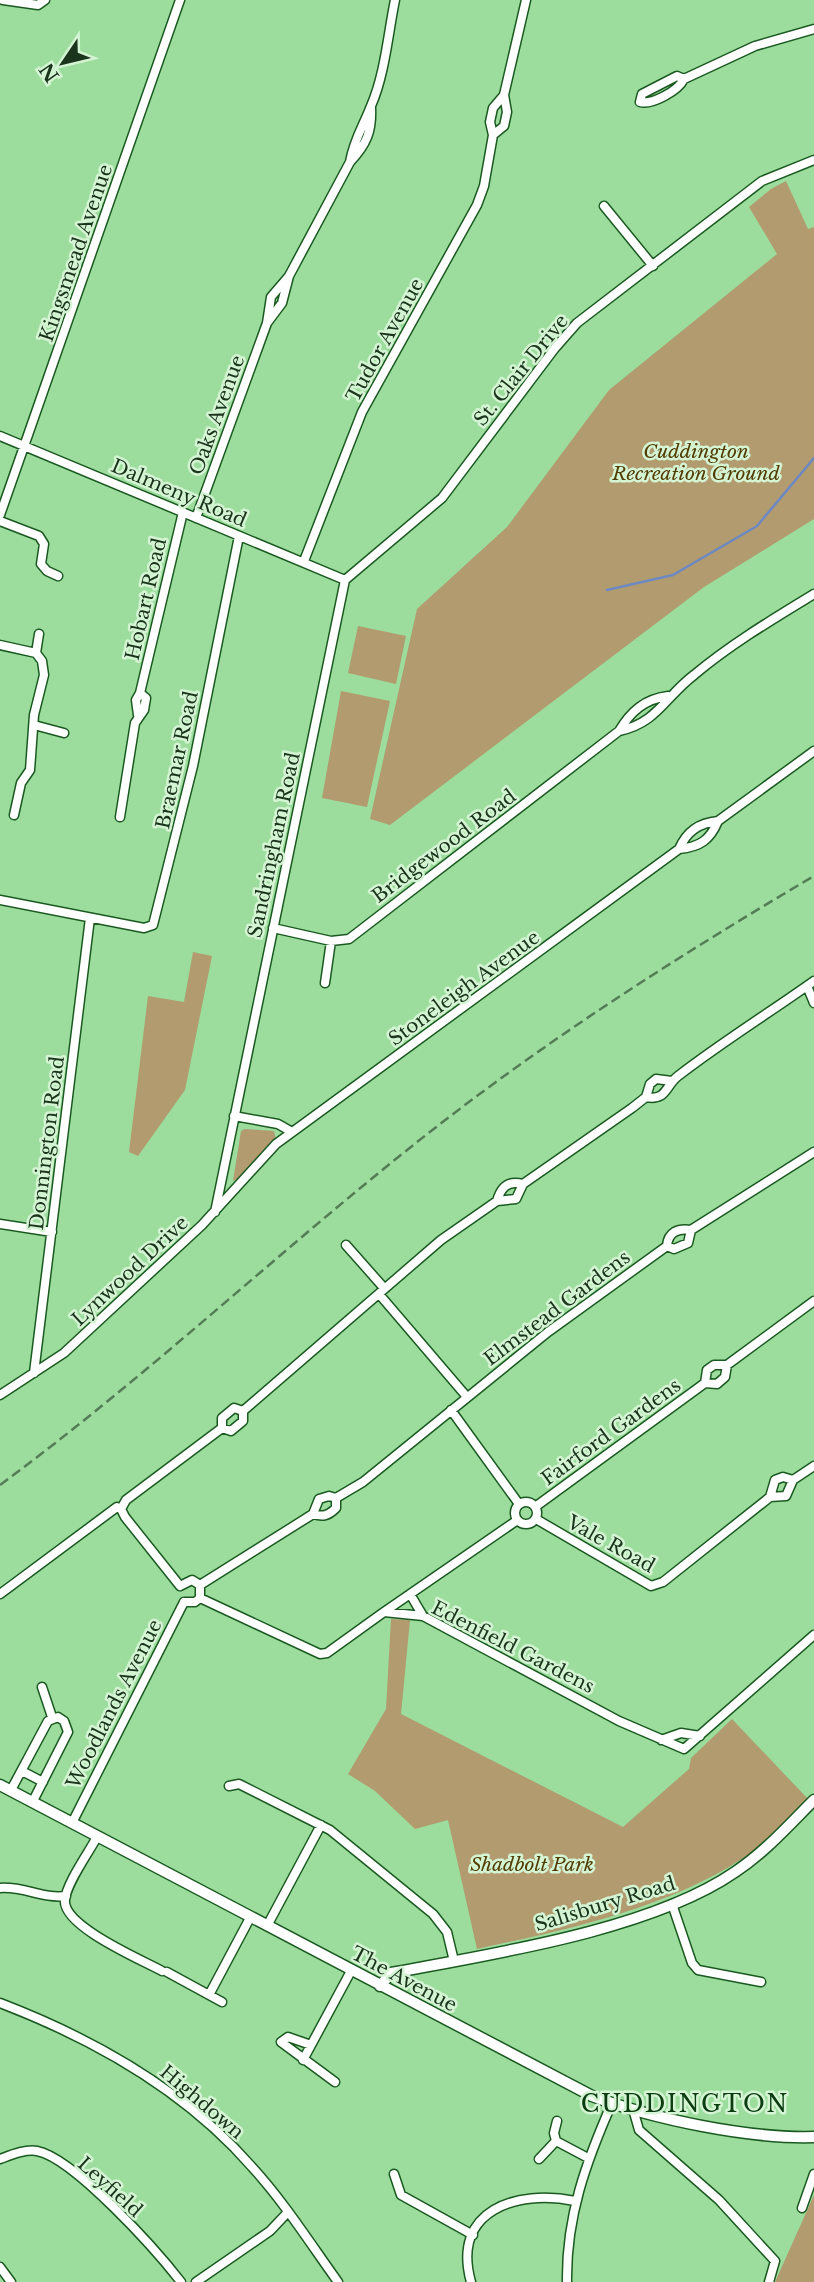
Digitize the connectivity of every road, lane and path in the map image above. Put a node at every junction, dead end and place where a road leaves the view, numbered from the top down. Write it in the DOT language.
graph roads {
  1 [pos="3,0"];
  2 [pos="45,0"];
  3 [pos="180,0"];
  4 [pos="395,0"];
  5 [pos="526,0"];
  6 [pos="814,29"];
  7 [pos="684,79"];
  8 [pos="504,95"];
  9 [pos="493,135"];
  10 [pos="814,160"];
  11 [pos="604,206"];
  12 [pos="653,266"];
  13 [pos="0,436"];
  14 [pos="24,445"];
  15 [pos="183,512"];
  16 [pos="0,515"];
  17 [pos="197,517"];
  18 [pos="0,521"];
  19 [pos="239,536"];
  20 [pos="304,561"];
  21 [pos="58,576"];
  22 [pos="345,580"];
  23 [pos="814,593"];
  24 [pos="40,634"];
  25 [pos="0,645"];
  26 [pos="36,653"];
  27 [pos="668,696"];
  28 [pos="34,725"];
  29 [pos="619,731"];
  30 [pos="64,733"];
  31 [pos="814,751"];
  32 [pos="14,815"];
  33 [pos="120,817"];
  34 [pos="718,821"];
  35 [pos="679,849"];
  36 [pos="0,901"];
  37 [pos="90,918"];
  38 [pos="273,928"];
  39 [pos="331,941"];
  40 [pos="325,983"];
  41 [pos="810,984"];
  42 [pos="814,1003"];
  43 [pos="671,1081"];
  44 [pos="646,1097"];
  45 [pos="234,1116"];
  46 [pos="292,1132"];
  47 [pos="814,1152"];
  48 [pos="267,1153"];
  49 [pos="523,1184"];
  50 [pos="497,1201"];
  51 [pos="215,1212"];
  52 [pos="0,1224"];
  53 [pos="691,1230"];
  54 [pos="51,1232"];
  55 [pos="346,1245"];
  56 [pos="667,1246"];
  57 [pos="381,1291"];
  58 [pos="814,1301"];
  59 [pos="727,1365"];
  60 [pos="34,1373"];
  61 [pos="705,1383"];
  62 [pos="0,1395"];
  63 [pos="467,1397"];
  64 [pos="451,1410"];
  65 [pos="243,1411"];
  66 [pos="222,1428"];
  67 [pos="814,1466"];
  68 [pos="793,1480"];
  69 [pos="770,1497"];
  70 [pos="337,1498"];
  71 [pos="519,1504"];
  72 [pos="535,1507"];
  73 [pos="121,1509"];
  74 [pos="313,1514"];
  75 [pos="536,1520"];
  76 [pos="516,1521"];
  77 [pos="200,1584"];
  78 [pos="180,1586"];
  79 [pos="0,1594"];
  80 [pos="410,1594"];
  81 [pos="200,1598"];
  82 [pos="184,1602"];
  83 [pos="384,1612"];
  84 [pos="423,1616"];
  85 [pos="814,1635"];
  86 [pos="42,1687"];
  87 [pos="52,1717"];
  88 [pos="701,1736"];
  89 [pos="661,1740"];
  90 [pos="22,1771"];
  91 [pos="43,1782"];
  92 [pos="0,1785"];
  93 [pos="229,1786"];
  94 [pos="11,1790"];
  95 [pos="814,1800"];
  96 [pos="33,1801"];
  97 [pos="73,1821"];
  98 [pos="321,1825"];
  99 [pos="97,1837"];
  100 [pos="0,1888"];
  101 [pos="66,1896"];
  102 [pos="672,1904"];
  103 [pos="250,1917"];
  104 [pos="267,1927"];
  105 [pos="454,1961"];
  106 [pos="351,1971"];
  107 [pos="761,1982"];
  108 [pos="380,1986"];
  109 [pos="209,1995"];
  110 [pos="222,2002"];
  111 [pos="0,2003"];
  112 [pos="311,2045"];
  113 [pos="303,2060"];
  114 [pos="335,2082"];
  115 [pos="612,2103"];
  116 [pos="633,2109"];
  117 [pos="557,2120"];
  118 [pos="814,2137"];
  119 [pos="556,2141"];
  120 [pos="588,2158"];
  121 [pos="0,2159"];
  122 [pos="539,2160"];
  123 [pos="394,2174"];
  124 [pos="814,2174"];
  125 [pos="575,2201"];
  126 [pos="802,2208"];
  127 [pos="288,2212"];
  128 [pos="473,2235"];
  129 [pos="0,2267"];
  130 [pos="11,2282"];
  131 [pos="181,2282"];
  132 [pos="196,2282"];
  133 [pos="338,2282"];
  134 [pos="471,2282"];
  135 [pos="567,2282"];
  136 [pos="769,2282"];
  1 -- 2 [label="street"];
  3 -- 14 [label="street, Kingsmead Avenue"];
  4 -- 17 [label="street, Oaks Avenue"];
  5 -- 8 [label="street, Tudor Avenue"];
  6 -- 7 [label="street"];
  7 -- 7 [label="street"];
  8 -- 9 [label="street, Tudor Avenue"];
  8 -- 9 [label="street, Tudor Avenue"];
  9 -- 20 [label="street, Tudor Avenue"];
  10 -- 12 [label="street, St. Clair Drive"];
  11 -- 12 [label="street"];
  12 -- 22 [label="street, St. Clair Drive"];
  13 -- 14 [label="street, Dalmeny Road"];
  14 -- 15 [label="street, Dalmeny Road"];
  14 -- 16 [label="street, Kingsmead Avenue"];
  15 -- 17 [label="street, Dalmeny Road"];
  15 -- 33 [label="street, Hobart Road"];
  17 -- 19 [label="street, Dalmeny Road"];
  18 -- 21 [label="street"];
  19 -- 20 [label="street, Dalmeny Road"];
  19 -- 37 [label="street, Braemar Road"];
  20 -- 22 [label="street, Dalmeny Road"];
  22 -- 38 [label="street, Sandringham Road"];
  23 -- 27 [label="street, Bridgewood Road"];
  24 -- 26 [label="street"];
  25 -- 26 [label="street"];
  26 -- 28 [label="street"];
  27 -- 29 [label="street, Bridgewood Road"];
  27 -- 29 [label="street, Bridgewood Road"];
  28 -- 30 [label="street"];
  28 -- 32 [label="street"];
  29 -- 39 [label="street, Bridgewood Road"];
  31 -- 34 [label="street, Stoneleigh Avenue"];
  34 -- 35 [label="street, Stoneleigh Avenue"];
  34 -- 35 [label="street, Stoneleigh Avenue"];
  35 -- 46 [label="street, Stoneleigh Avenue"];
  36 -- 37 [label="street, Braemar Road"];
  37 -- 54 [label="street, Donnington Road"];
  38 -- 39 [label="street"];
  38 -- 45 [label="street, Sandringham Road"];
  39 -- 40 [label="street"];
  41 -- 42 [label="street"];
  41 -- 43 [label="street"];
  43 -- 44 [label="street"];
  43 -- 44 [label="street"];
  44 -- 49 [label="street"];
  45 -- 46 [label="street"];
  45 -- 51 [label="street, Sandringham Road"];
  46 -- 48 [label="street, Stoneleigh Avenue"];
  47 -- 53 [label="street, Elmstead Gardens"];
  48 -- 51 [label="street, Lynwood Drive"];
  49 -- 50 [label="street"];
  49 -- 50 [label="street"];
  50 -- 57 [label="street"];
  51 -- 60 [label="street, Lynwood Drive"];
  52 -- 54 [label="street"];
  53 -- 56 [label="street, Elmstead Gardens"];
  53 -- 56 [label="street, Elmstead Gardens"];
  54 -- 60 [label="street, Donnington Road"];
  55 -- 57 [label="street"];
  56 -- 63 [label="street, Elmstead Gardens"];
  57 -- 63 [label="street"];
  57 -- 65 [label="street"];
  58 -- 59 [label="street, Fairford Gardens"];
  59 -- 61 [label="street, Fairford Gardens"];
  59 -- 61 [label="street, Fairford Gardens"];
  60 -- 62 [label="street, Lynwood Drive"];
  61 -- 72 [label="street, Fairford Gardens"];
  63 -- 64 [label="street"];
  64 -- 70 [label="street"];
  64 -- 71 [label="street"];
  65 -- 66 [label="street"];
  65 -- 66 [label="street"];
  66 -- 73 [label="street"];
  67 -- 68 [label="street, Vale Road"];
  68 -- 69 [label="street, Vale Road"];
  68 -- 69 [label="street, Vale Road"];
  69 -- 75 [label="street, Vale Road"];
  70 -- 74 [label="street"];
  70 -- 74 [label="street"];
  71 -- 72 [label="street"];
  71 -- 76 [label="street"];
  72 -- 75 [label="street"];
  73 -- 78 [label="street"];
  73 -- 79 [label="street"];
  74 -- 77 [label="street"];
  75 -- 76 [label="street"];
  76 -- 80 [label="street"];
  77 -- 78 [label="street"];
  77 -- 81 [label="street"];
  78 -- 82 [label="street"];
  80 -- 83 [label="street"];
  80 -- 84 [label="street"];
  81 -- 82 [label="street"];
  81 -- 83 [label="street"];
  82 -- 97 [label="street, Woodlands Avenue"];
  83 -- 84 [label="street, Edenfield Gardens"];
  84 -- 89 [label="street, Edenfield Gardens"];
  85 -- 88 [label="street, Edenfield Gardens"];
  86 -- 87 [label="street"];
  87 -- 90 [label="street"];
  87 -- 91 [label="street"];
  88 -- 89 [label="street"];
  88 -- 89 [label="street, Edenfield Gardens"];
  90 -- 91 [label="street"];
  90 -- 94 [label="street"];
  91 -- 96 [label="street"];
  92 -- 94 [label="street, The Avenue"];
  93 -- 98 [label="street"];
  94 -- 96 [label="street, The Avenue"];
  95 -- 102 [label="street, Salisbury Road"];
  96 -- 97 [label="street, The Avenue"];
  97 -- 99 [label="street, The Avenue"];
  98 -- 104 [label="street"];
  98 -- 105 [label="street"];
  99 -- 101 [label="street"];
  99 -- 103 [label="street, The Avenue"];
  100 -- 101 [label="street"];
  101 -- 109 [label="street"];
  102 -- 105 [label="street, Salisbury Road"];
  102 -- 107 [label="street"];
  103 -- 104 [label="street, The Avenue"];
  103 -- 109 [label="street"];
  104 -- 106 [label="street, The Avenue"];
  105 -- 108 [label="street, Salisbury Road"];
  106 -- 108 [label="street, The Avenue"];
  106 -- 112 [label="street"];
  108 -- 115 [label="street, The Avenue"];
  109 -- 110 [label="street"];
  111 -- 127 [label="street, Highdown"];
  112 -- 113 [label="street"];
  112 -- 113 [label="street"];
  113 -- 114 [label="street"];
  115 -- 116 [label="street, The Avenue"];
  115 -- 120 [label="street"];
  116 -- 118 [label="street, The Avenue"];
  116 -- 136 [label="street"];
  117 -- 119 [label="street"];
  119 -- 120 [label="street"];
  119 -- 122 [label="street"];
  120 -- 125 [label="street"];
  121 -- 131 [label="street, Leyfield"];
  123 -- 128 [label="street"];
  124 -- 126 [label="street"];
  125 -- 128 [label="street"];
  125 -- 135 [label="street"];
  127 -- 132 [label="street"];
  127 -- 133 [label="street, Highdown"];
  128 -- 134 [label="street"];
  129 -- 130 [label="street"];
}
